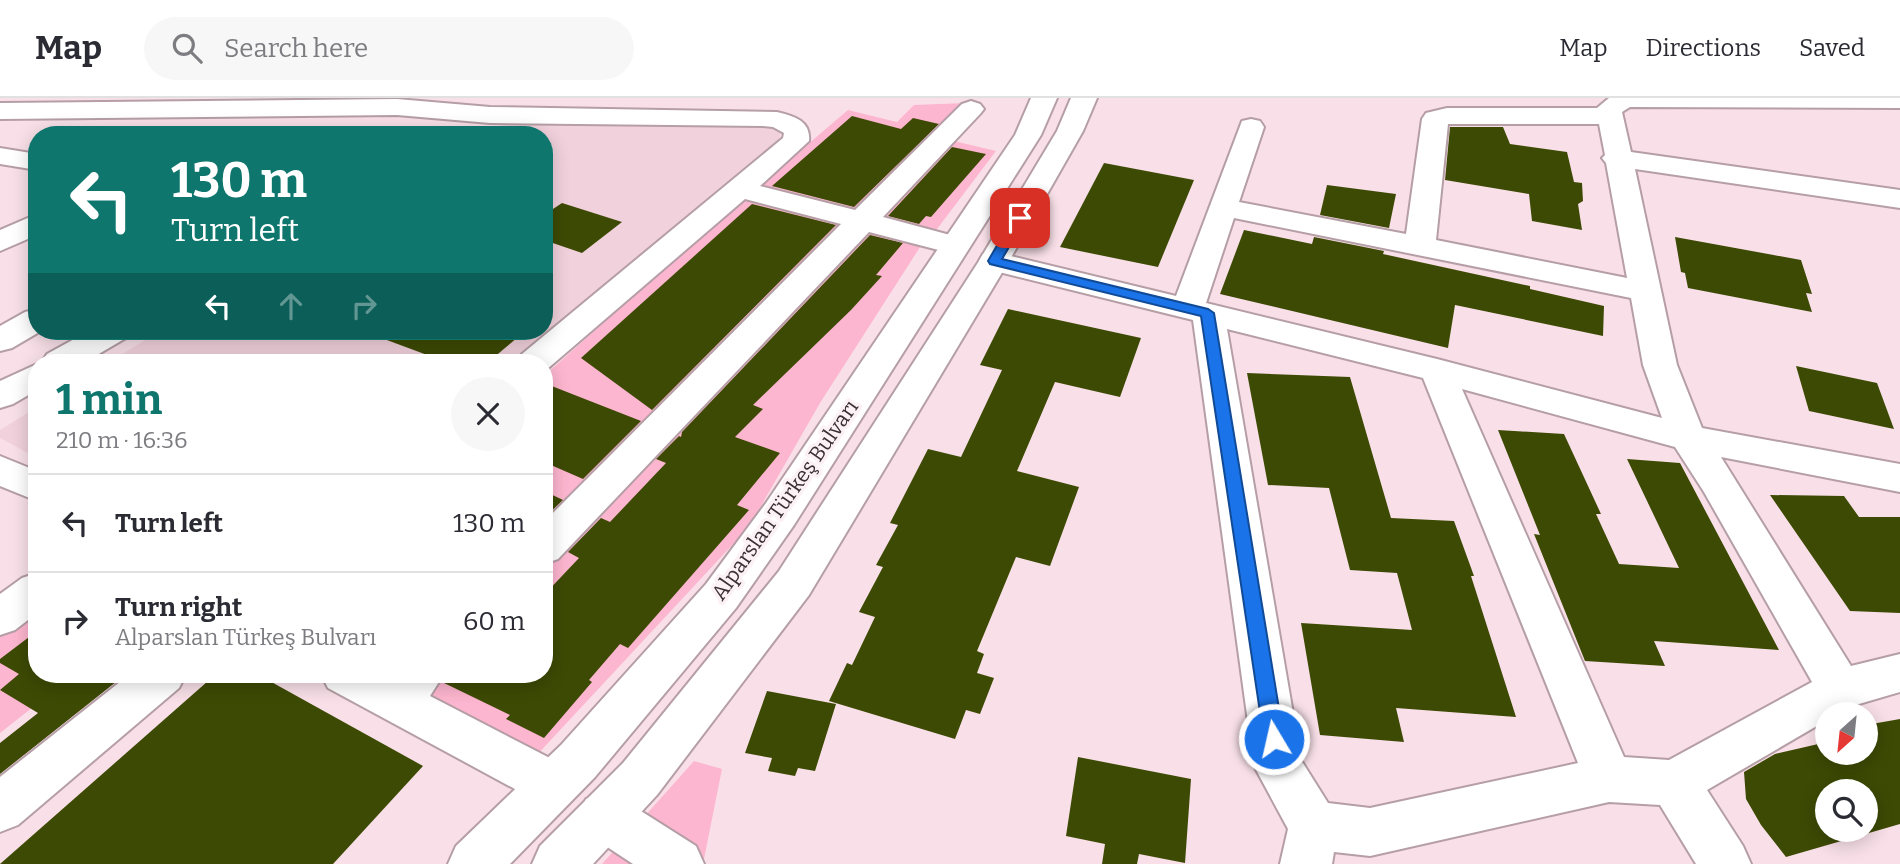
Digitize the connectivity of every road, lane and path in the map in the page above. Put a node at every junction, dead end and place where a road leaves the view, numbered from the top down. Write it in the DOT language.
graph roads {
  1 [pos="1045,98"];
  2 [pos="1084,98"];
  3 [pos="1900,100"];
  4 [pos="496,107"];
  5 [pos="971,109"];
  6 [pos="0,111"];
  7 [pos="1610,116"];
  8 [pos="469,126"];
  9 [pos="1251,127"];
  10 [pos="0,156"];
  11 [pos="1616,158"];
  12 [pos="28,161"];
  13 [pos="740,189"];
  14 [pos="1900,199"];
  15 [pos="1223,207"];
  16 [pos="863,221"];
  17 [pos="28,228"];
  18 [pos="0,242"];
  19 [pos="954,245"];
  20 [pos="1419,246"];
  21 [pos="994,261"];
  22 [pos="1645,291"];
  23 [pos="1198,311"];
  24 [pos="28,324"];
  25 [pos="0,340"];
  26 [pos="98,340"];
  27 [pos="73,354"];
  28 [pos="544,354"];
  29 [pos="1437,370"];
  30 [pos="28,380"];
  31 [pos="0,396"];
  32 [pos="1688,438"];
  33 [pos="0,470"];
  34 [pos="1900,478"];
  35 [pos="28,483"];
  36 [pos="553,539"];
  37 [pos="28,597"];
  38 [pos="0,617"];
  39 [pos="1900,673"];
  40 [pos="152,683"];
  41 [pos="389,683"];
  42 [pos="409,687"];
  43 [pos="1840,689"];
  44 [pos="1609,779"];
  45 [pos="1674,783"];
  46 [pos="554,785"];
  47 [pos="0,808"];
  48 [pos="604,816"];
  49 [pos="1310,845"];
  50 [pos="474,864"];
  51 [pos="558,864"];
  52 [pos="678,864"];
  53 [pos="1725,864"];
  1 -- 19 [label="street, Alparslan Türkeş Bulvarı"];
  2 -- 21 [label="street"];
  3 -- 7 [label="street"];
  4 -- 6 [label="street"];
  4 -- 8 [label="street"];
  4 -- 13 [label="street"];
  5 -- 16 [label="street"];
  7 -- 11 [label="street"];
  7 -- 20 [label="street"];
  9 -- 15 [label="street"];
  10 -- 12 [label="street"];
  11 -- 14 [label="street"];
  11 -- 22 [label="street"];
  13 -- 16 [label="street"];
  13 -- 28 [label="street"];
  15 -- 20 [label="street"];
  15 -- 23 [label="street"];
  16 -- 19 [label="street"];
  16 -- 36 [label="street"];
  17 -- 18 [label="street"];
  19 -- 46 [label="street, Alparslan Türkeş Bulvarı"];
  20 -- 22 [label="street"];
  21 -- 23 [label="street"];
  21 -- 48 [label="street"];
  22 -- 32 [label="street"];
  23 -- 29 [label="street"];
  23 -- 49 [label="street"];
  24 -- 25 [label="street"];
  26 -- 27 [label="street"];
  29 -- 32 [label="street"];
  29 -- 44 [label="street"];
  30 -- 31 [label="street"];
  32 -- 34 [label="street"];
  32 -- 43 [label="street"];
  33 -- 35 [label="street"];
  37 -- 38 [label="street"];
  39 -- 43 [label="street"];
  40 -- 47 [label="street"];
  41 -- 42 [label="street"];
  42 -- 46 [label="street"];
  43 -- 45 [label="street"];
  44 -- 45 [label="street"];
  44 -- 49 [label="street"];
  45 -- 53 [label="street"];
  46 -- 50 [label="street, Alparslan Türkeş Bulvarı"];
  48 -- 51 [label="street"];
  48 -- 52 [label="street"];
}
